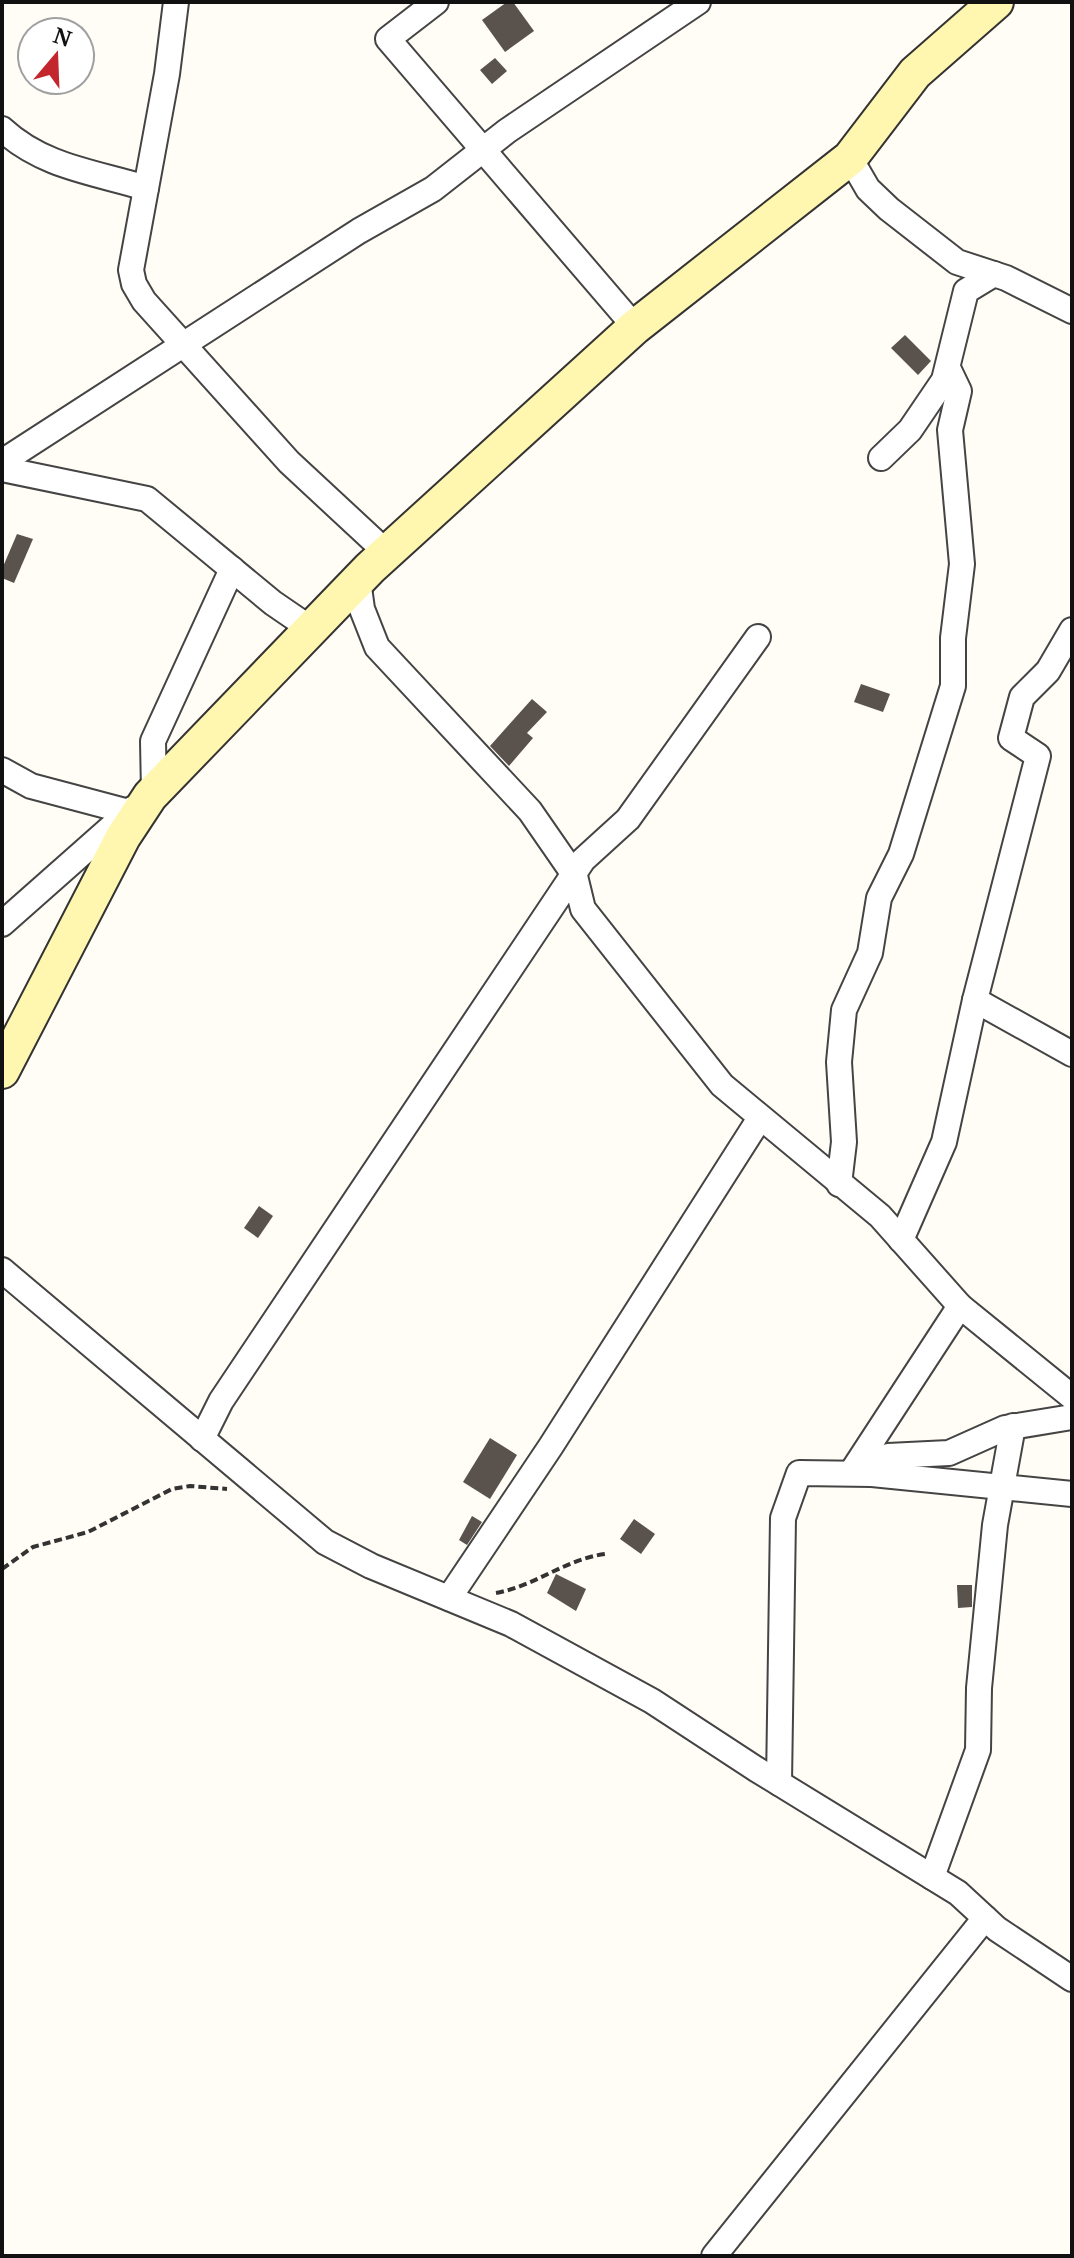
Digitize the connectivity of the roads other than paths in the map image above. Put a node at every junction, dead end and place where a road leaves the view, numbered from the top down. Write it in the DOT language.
graph roads {
  1 [pos="176,2"];
  2 [pos="436,2"];
  3 [pos="698,2"];
  4 [pos="996,2"];
  5 [pos="2,129"];
  6 [pos="483,150"];
  7 [pos="850,158"];
  8 [pos="146,188"];
  9 [pos="994,274"];
  10 [pos="1072,311"];
  11 [pos="635,327"];
  12 [pos="185,343"];
  13 [pos="948,368"];
  14 [pos="881,458"];
  15 [pos="2,462"];
  16 [pos="2,469"];
  17 [pos="387,553"];
  18 [pos="232,569"];
  19 [pos="358,580"];
  20 [pos="311,629"];
  21 [pos="1072,630"];
  22 [pos="758,637"];
  23 [pos="2,770"];
  24 [pos="142,803"];
  25 [pos="575,876"];
  26 [pos="2,924"];
  27 [pos="975,1000"];
  28 [pos="1072,1054"];
  29 [pos="2,1071"];
  30 [pos="760,1118"];
  31 [pos="839,1184"];
  32 [pos="901,1240"];
  33 [pos="2,1270"];
  34 [pos="960,1306"];
  35 [pos="1071,1400"];
  36 [pos="1013,1426"];
  37 [pos="202,1439"];
  38 [pos="862,1473"];
  39 [pos="1000,1487"];
  40 [pos="1072,1494"];
  41 [pos="452,1595"];
  42 [pos="779,1783"];
  43 [pos="932,1877"];
  44 [pos="985,1918"];
  45 [pos="1072,1979"];
  46 [pos="714,2256"];
  1 -- 8 [label="street"];
  2 -- 6 [label="street"];
  3 -- 6 [label="street"];
  4 -- 7 [label="street"];
  5 -- 8 [label="street"];
  6 -- 11 [label="street"];
  6 -- 12 [label="street"];
  7 -- 9 [label="street"];
  7 -- 11 [label="street"];
  8 -- 12 [label="street"];
  9 -- 10 [label="street"];
  9 -- 13 [label="street"];
  11 -- 17 [label="street"];
  12 -- 15 [label="street"];
  12 -- 17 [label="street"];
  13 -- 14 [label="street"];
  13 -- 31 [label="street"];
  16 -- 18 [label="street"];
  17 -- 19 [label="street"];
  18 -- 20 [label="street"];
  18 -- 24 [label="street"];
  19 -- 20 [label="street"];
  19 -- 25 [label="street"];
  20 -- 24 [label="street"];
  21 -- 27 [label="street"];
  22 -- 25 [label="street"];
  23 -- 24 [label="street"];
  24 -- 26 [label="street"];
  24 -- 29 [label="street"];
  25 -- 30 [label="street"];
  25 -- 37 [label="street"];
  27 -- 28 [label="street"];
  27 -- 32 [label="street"];
  30 -- 31 [label="street"];
  30 -- 41 [label="street"];
  31 -- 32 [label="street"];
  32 -- 34 [label="street"];
  33 -- 37 [label="street"];
  34 -- 35 [label="street"];
  34 -- 38 [label="street"];
  35 -- 36 [label="street"];
  36 -- 38 [label="street"];
  36 -- 39 [label="street"];
  37 -- 41 [label="street"];
  38 -- 39 [label="street"];
  38 -- 42 [label="street"];
  39 -- 40 [label="street"];
  39 -- 43 [label="street"];
  41 -- 42 [label="street"];
  42 -- 43 [label="street"];
  43 -- 44 [label="street"];
  44 -- 45 [label="street"];
  44 -- 46 [label="street"];
}
